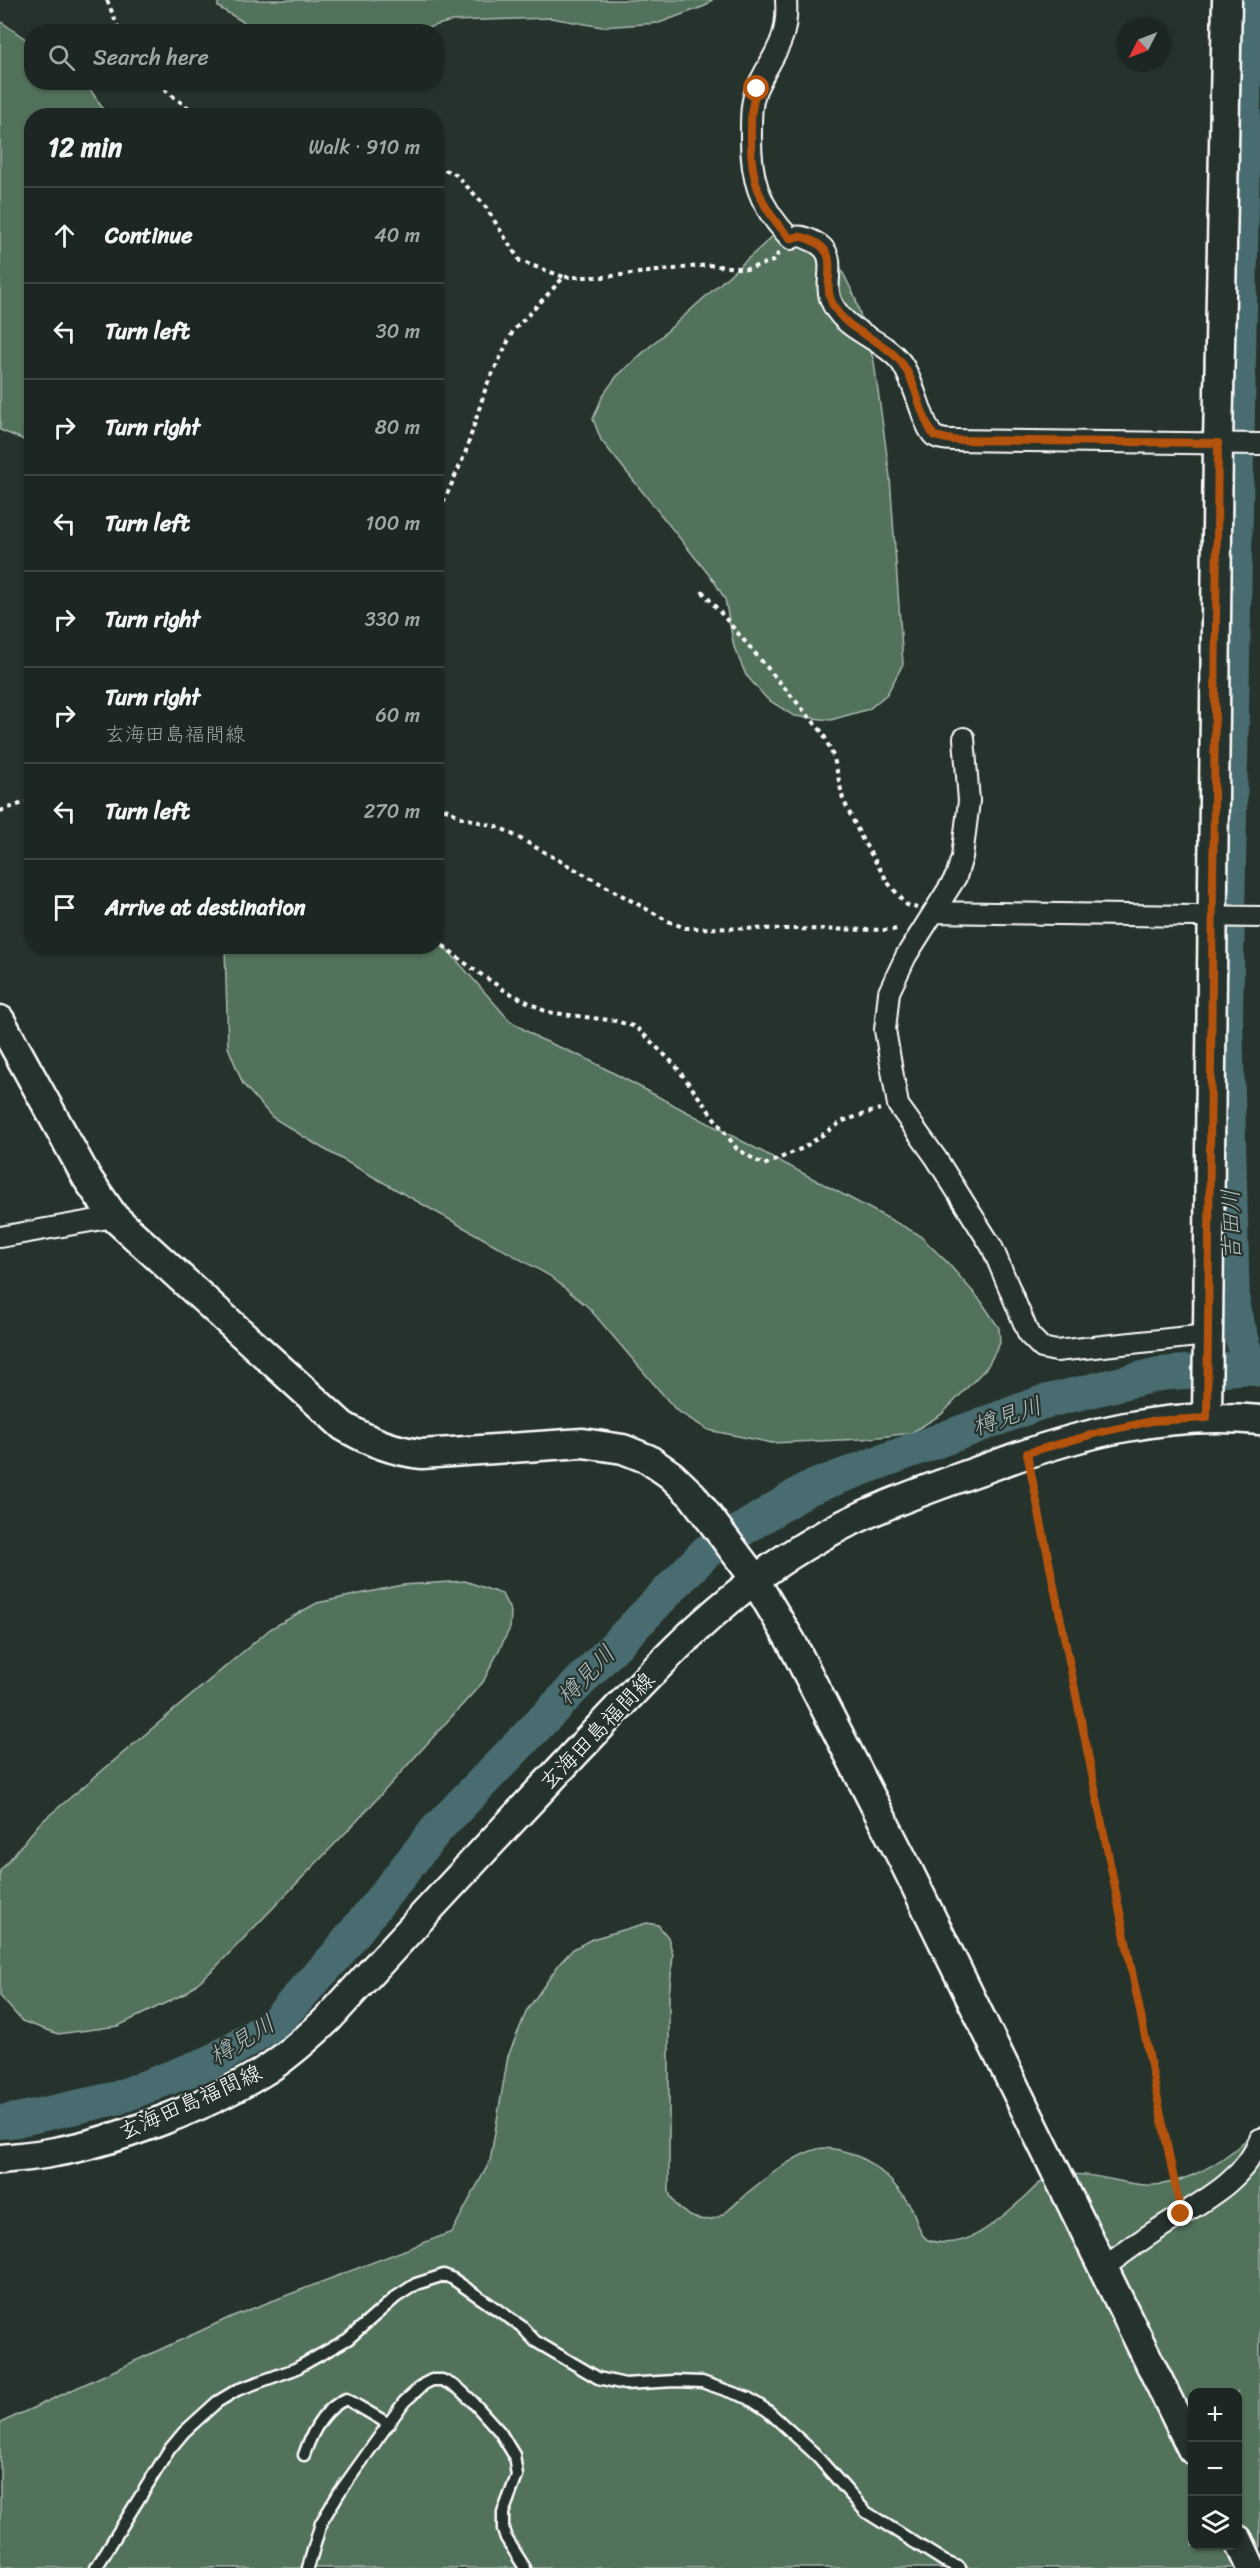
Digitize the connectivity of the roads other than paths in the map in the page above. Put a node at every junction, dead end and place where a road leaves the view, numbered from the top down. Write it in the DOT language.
graph roads {
  1 [pos="786,0"];
  2 [pos="1227,0"];
  3 [pos="1218,443"];
  4 [pos="1260,444"];
  5 [pos="964,738"];
  6 [pos="935,912"];
  7 [pos="1212,916"];
  8 [pos="1260,917"];
  9 [pos="0,1020"];
  10 [pos="114,1217"];
  11 [pos="0,1237"];
  12 [pos="1207,1341"];
  13 [pos="1207,1411"];
  14 [pos="1260,1420"];
  15 [pos="753,1576"];
  16 [pos="1260,2139"];
  17 [pos="0,2160"];
  18 [pos="1103,2268"];
  19 [pos="389,2424"];
  20 [pos="1189,2442"];
  21 [pos="304,2456"];
  22 [pos="1242,2549"];
  23 [pos="96,2568"];
  24 [pos="308,2568"];
  25 [pos="525,2568"];
  26 [pos="960,2568"];
  27 [pos="1251,2568"];
  1 -- 3 [label="street"];
  2 -- 3 [label="street"];
  3 -- 4 [label="street"];
  3 -- 7 [label="street"];
  5 -- 6 [label="street"];
  6 -- 7 [label="street"];
  6 -- 12 [label="street"];
  7 -- 8 [label="street"];
  7 -- 12 [label="street"];
  9 -- 10 [label="street"];
  10 -- 11 [label="street"];
  10 -- 15 [label="street"];
  12 -- 13 [label="street"];
  13 -- 14 [label="street, 玄海田島福間線"];
  13 -- 15 [label="street, 玄海田島福間線"];
  15 -- 17 [label="street, 玄海田島福間線"];
  15 -- 18 [label="street"];
  16 -- 18 [label="street"];
  18 -- 20 [label="street"];
  19 -- 21 [label="lane"];
  19 -- 24 [label="lane"];
  19 -- 25 [label="lane"];
  22 -- 27 [label="street"];
  23 -- 26 [label="lane"];
}
